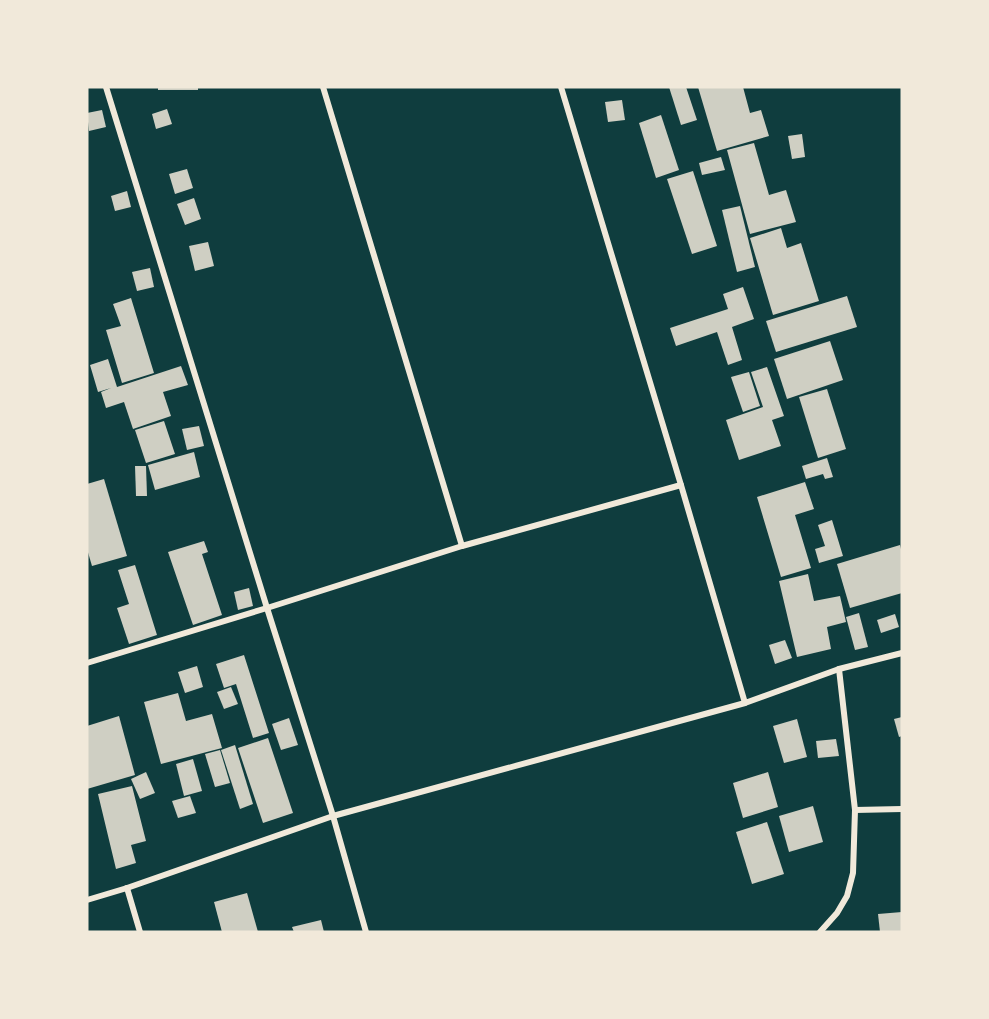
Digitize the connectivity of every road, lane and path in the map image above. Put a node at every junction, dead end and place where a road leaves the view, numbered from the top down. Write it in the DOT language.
graph roads {
  1 [pos="106,87"];
  2 [pos="323,87"];
  3 [pos="561,87"];
  4 [pos="681,485"];
  5 [pos="462,546"];
  6 [pos="267,608"];
  7 [pos="902,653"];
  8 [pos="87,663"];
  9 [pos="839,669"];
  10 [pos="745,703"];
  11 [pos="902,809"];
  12 [pos="855,810"];
  13 [pos="333,816"];
  14 [pos="127,888"];
  15 [pos="87,900"];
  16 [pos="140,932"];
  17 [pos="366,932"];
  18 [pos="820,932"];
  1 -- 6 [label="street"];
  2 -- 5 [label="street"];
  3 -- 4 [label="street"];
  4 -- 5 [label="street"];
  4 -- 10 [label="street"];
  5 -- 6 [label="street"];
  6 -- 8 [label="street"];
  6 -- 13 [label="street"];
  7 -- 9 [label="street"];
  9 -- 10 [label="street"];
  9 -- 12 [label="street"];
  10 -- 13 [label="street"];
  11 -- 12 [label="street"];
  12 -- 18 [label="street"];
  13 -- 14 [label="street"];
  13 -- 17 [label="street"];
  14 -- 15 [label="street"];
  14 -- 16 [label="street"];
}
